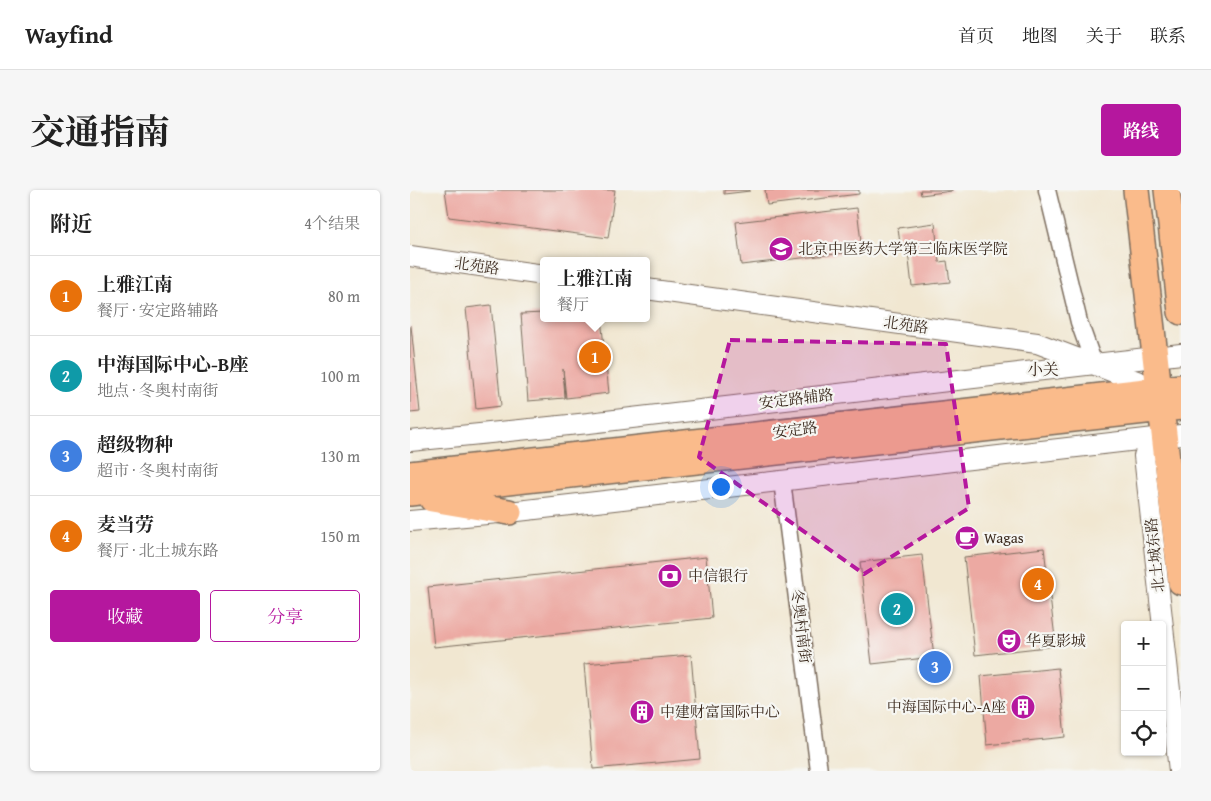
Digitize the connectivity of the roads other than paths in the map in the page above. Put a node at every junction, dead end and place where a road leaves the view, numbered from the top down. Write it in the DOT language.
graph roads {
  1 [pos="1047,190"];
  2 [pos="1136,190"];
  3 [pos="1167,190"];
  4 [pos="410,256"];
  5 [pos="540,274"];
  6 [pos="650,290"];
  7 [pos="1181,312"];
  8 [pos="1181,354"];
  9 [pos="1155,356"];
  10 [pos="1094,364"];
  11 [pos="1170,398"];
  12 [pos="1173,436"];
  13 [pos="410,440"];
  14 [pos="410,474"];
  15 [pos="782,481"];
  16 [pos="410,494"];
  17 [pos="509,512"];
  18 [pos="410,521"];
  19 [pos="1181,582"];
  20 [pos="819,771"];
  21 [pos="1179,771"];
  1 -- 10 [label="street"];
  2 -- 9 [label="main road, 北土城东路"];
  3 -- 7 [label="main road"];
  4 -- 5 [label="street, 北苑路"];
  6 -- 10 [label="street, 北苑路"];
  8 -- 9 [label="street, 安定路辅路"];
  9 -- 10 [label="street, 安定路辅路"];
  9 -- 11 [label="main road, 北土城东路"];
  10 -- 11 [label="street, 北苑路"];
  10 -- 13 [label="street, 安定路辅路"];
  11 -- 12 [label="main road, 北土城东路"];
  11 -- 14 [label="main road, 安定路"];
  11 -- 16 [label="main road, 安定路"];
  12 -- 15 [label="street"];
  12 -- 19 [label="main road, 北土城东路"];
  12 -- 21 [label="street, 北土城东路"];
  15 -- 17 [label="street"];
  15 -- 20 [label="street, 冬奥村南街"];
  16 -- 17 [label="main road"];
  17 -- 18 [label="street"];
}
